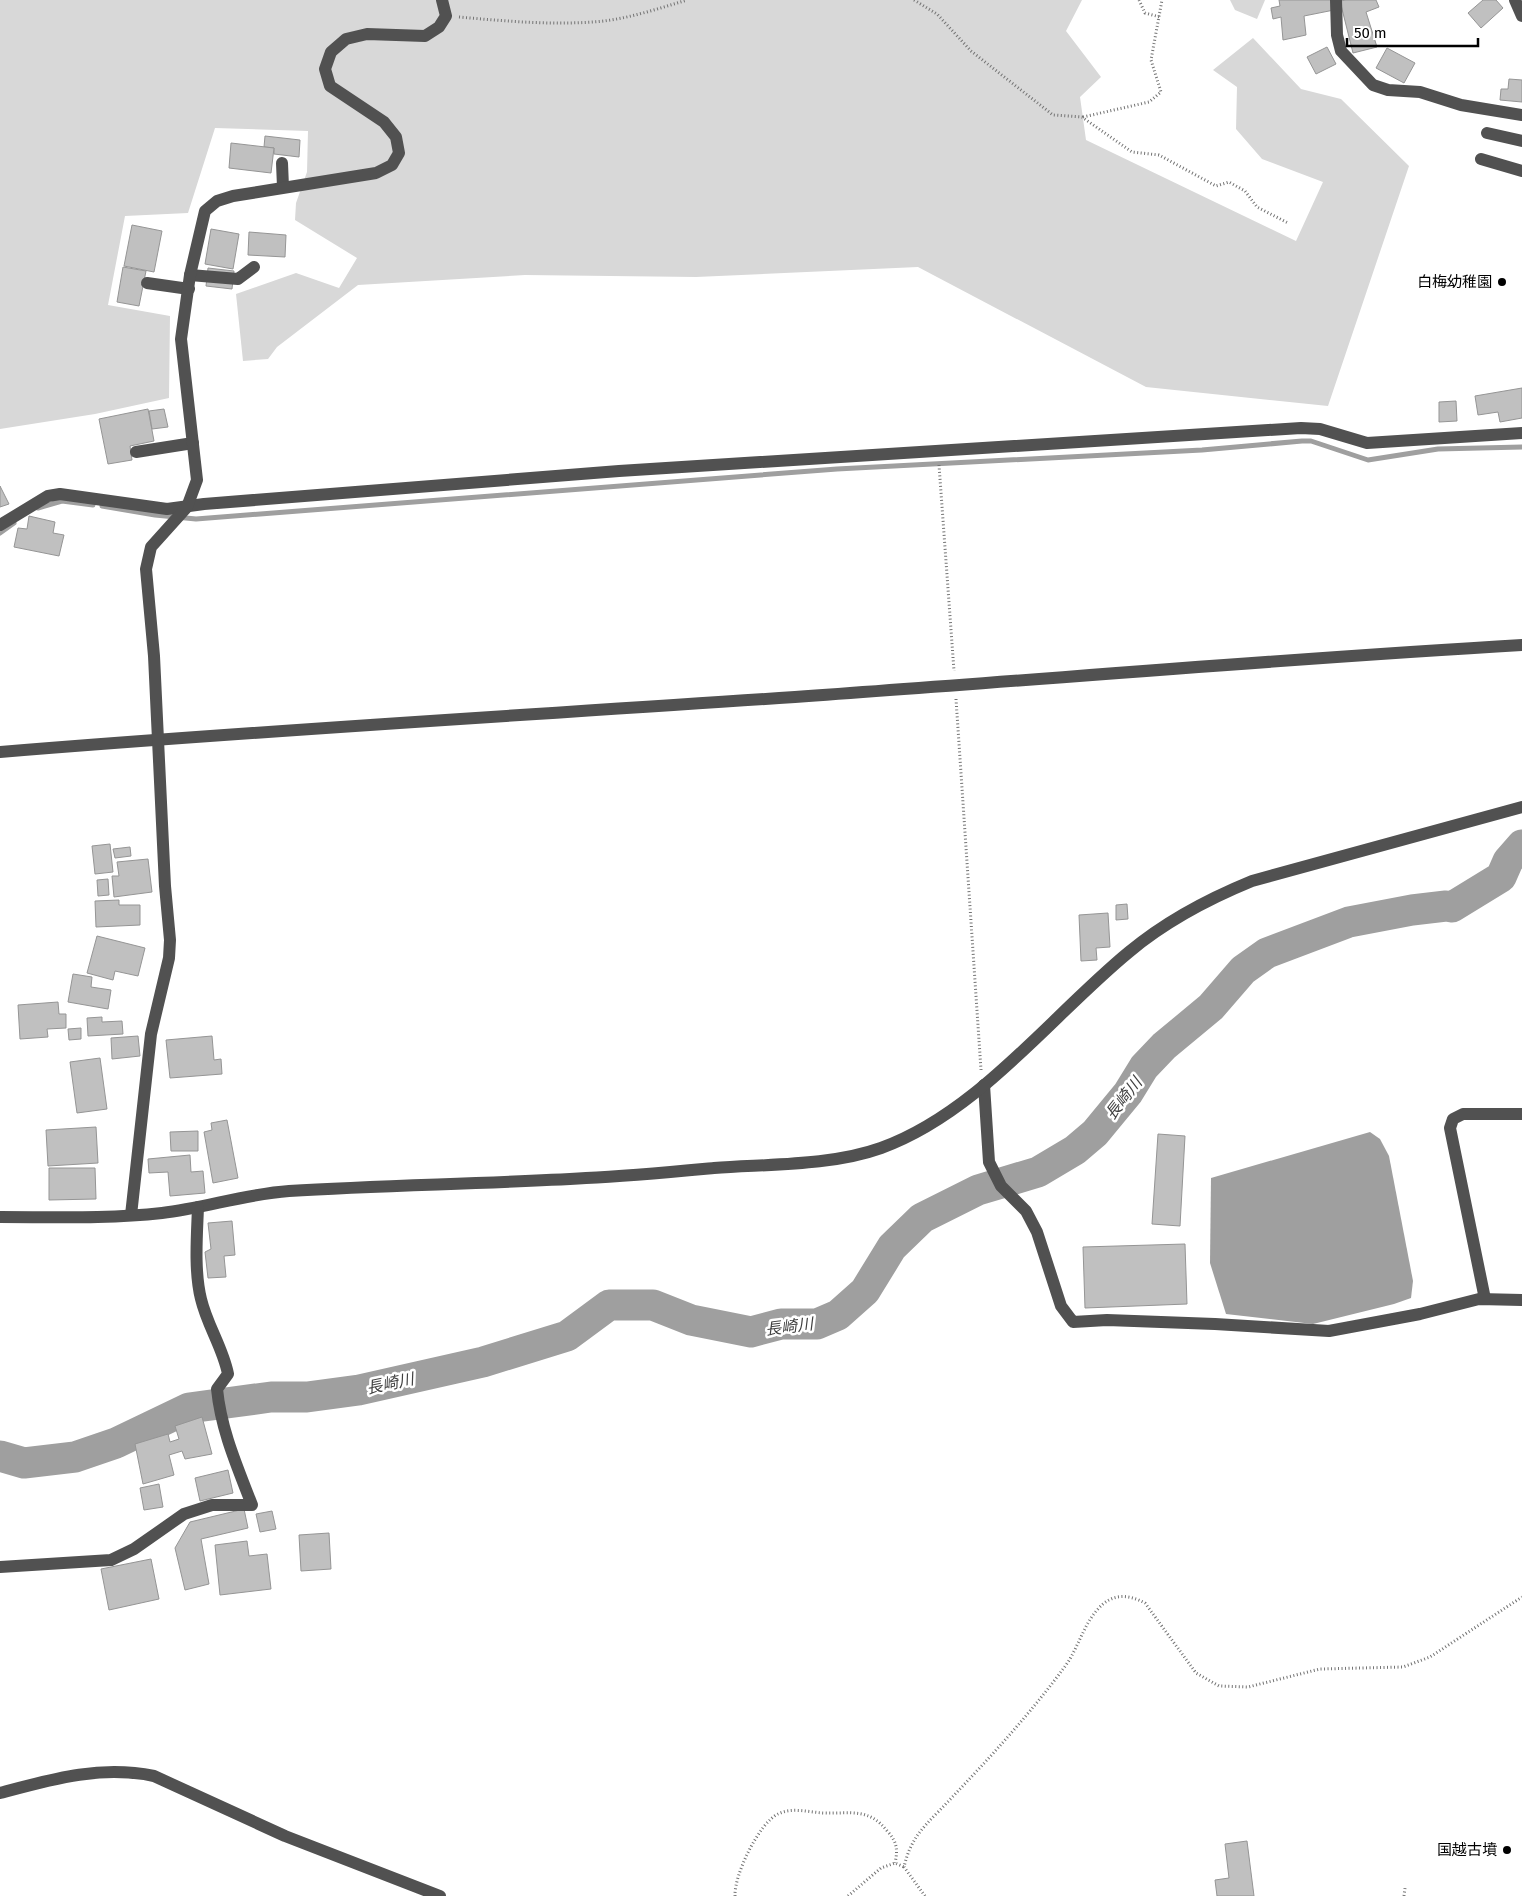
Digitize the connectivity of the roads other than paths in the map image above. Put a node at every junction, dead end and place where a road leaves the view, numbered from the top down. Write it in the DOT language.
graph roads {
  1 [pos="442,0"];
  2 [pos="1336,0"];
  3 [pos="1515,0"];
  4 [pos="1522,16"];
  5 [pos="1522,115"];
  6 [pos="1487,134"];
  7 [pos="1522,141"];
  8 [pos="1481,159"];
  9 [pos="282,163"];
  10 [pos="1522,171"];
  11 [pos="283,187"];
  12 [pos="254,266"];
  13 [pos="190,275"];
  14 [pos="147,282"];
  15 [pos="189,289"];
  16 [pos="1522,433"];
  17 [pos="193,443"];
  18 [pos="136,452"];
  19 [pos="179,514"];
  20 [pos="0,525"];
  21 [pos="1522,645"];
  22 [pos="157,739"];
  23 [pos="0,752"];
  24 [pos="1522,807"];
  25 [pos="984,1085"];
  26 [pos="1522,1114"];
  27 [pos="198,1207"];
  28 [pos="131,1215"];
  29 [pos="0,1217"];
  30 [pos="1486,1299"];
  31 [pos="1522,1300"];
  32 [pos="0,1567"];
  33 [pos="0,1793"];
  34 [pos="440,1896"];
  1 -- 11 [label="street"];
  2 -- 5 [label="street"];
  3 -- 4 [label="street"];
  6 -- 7 [label="street"];
  8 -- 10 [label="street"];
  9 -- 11 [label="street"];
  11 -- 13 [label="street"];
  12 -- 13 [label="street"];
  13 -- 15 [label="street"];
  14 -- 15 [label="street"];
  15 -- 17 [label="street"];
  16 -- 19 [label="street"];
  17 -- 18 [label="street"];
  17 -- 19 [label="street"];
  19 -- 20 [label="street"];
  19 -- 22 [label="street"];
  21 -- 22 [label="street"];
  22 -- 23 [label="street"];
  22 -- 28 [label="street"];
  24 -- 25 [label="street"];
  25 -- 27 [label="street"];
  25 -- 30 [label="street"];
  26 -- 30 [label="street"];
  27 -- 28 [label="street"];
  27 -- 32 [label="street"];
  28 -- 29 [label="street"];
  30 -- 31 [label="street"];
  33 -- 34 [label="street"];
}
